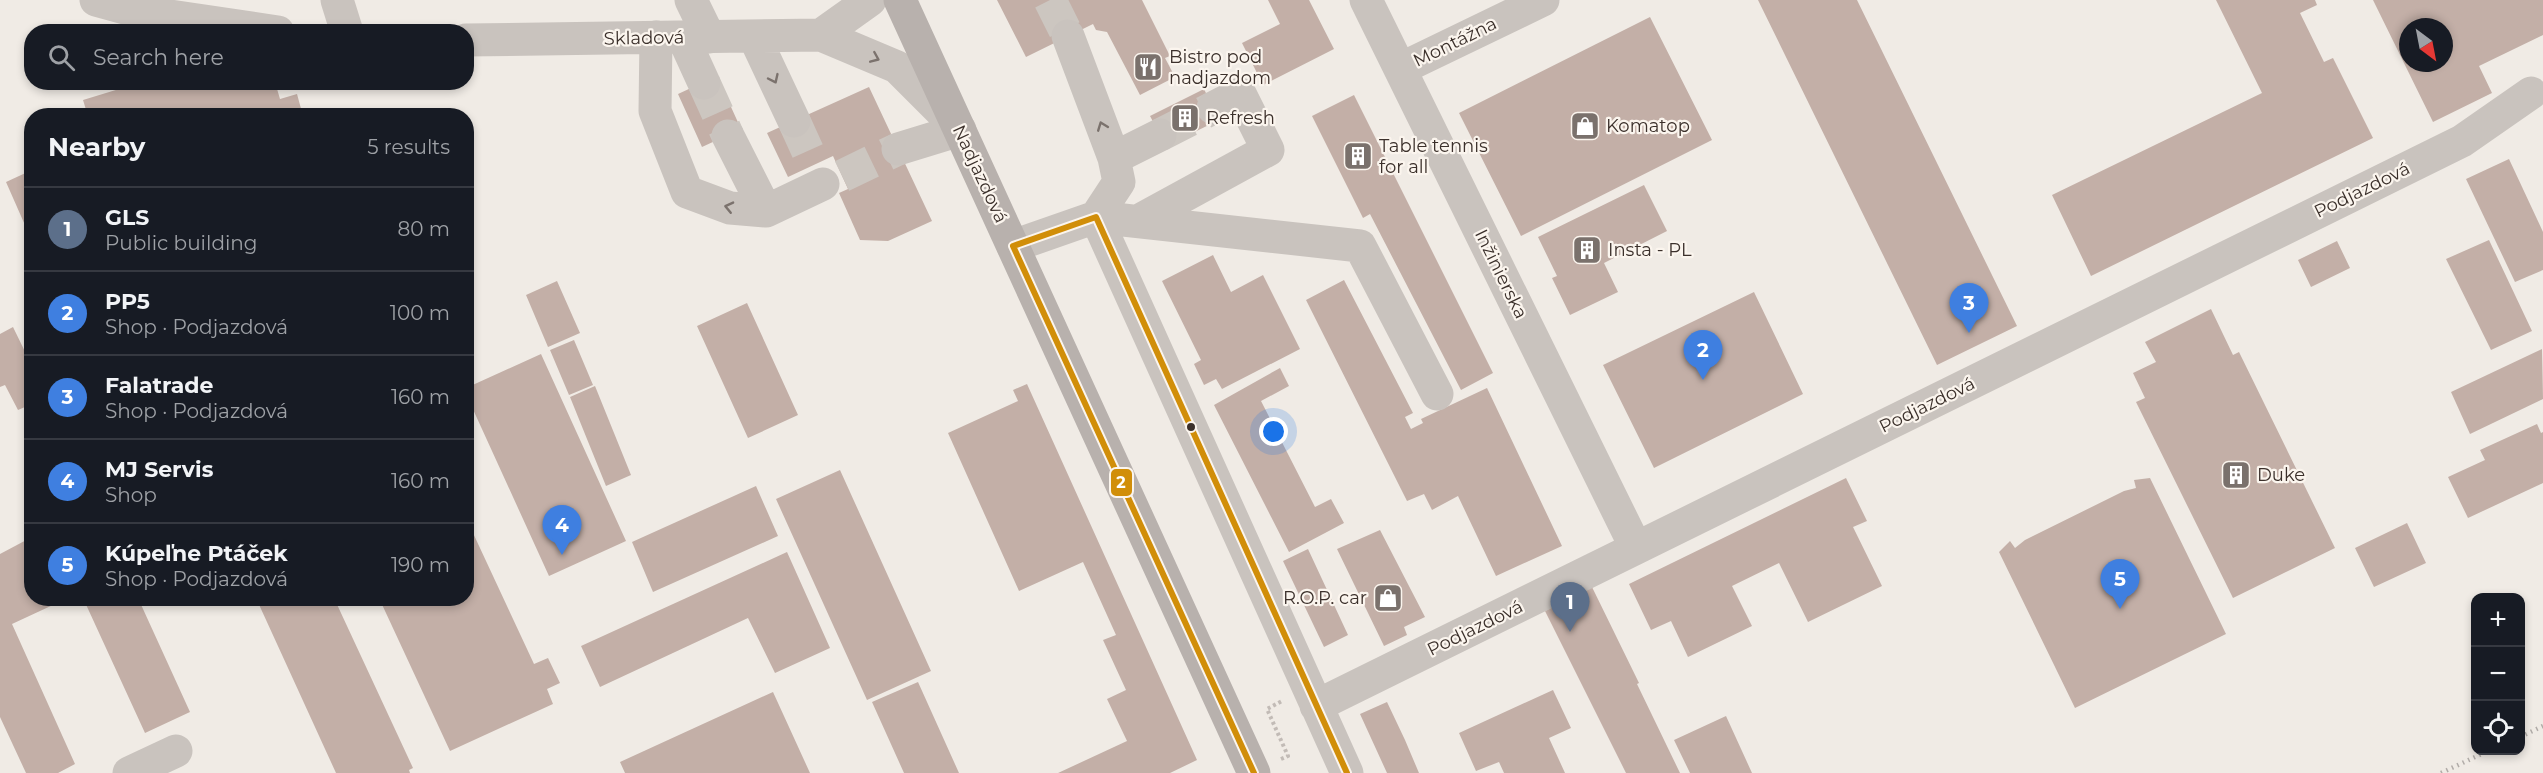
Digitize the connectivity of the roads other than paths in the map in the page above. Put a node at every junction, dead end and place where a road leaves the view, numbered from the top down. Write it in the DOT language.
graph roads {
  1 [pos="96,0"];
  2 [pos="337,0"];
  3 [pos="691,0"];
  4 [pos="870,0"];
  5 [pos="900,0"];
  6 [pos="1366,0"];
  7 [pos="1543,0"];
  8 [pos="224,24"];
  9 [pos="344,24"];
  10 [pos="821,35"];
  11 [pos="754,36"];
  12 [pos="1068,36"];
  13 [pos="683,37"];
  14 [pos="474,40"];
  15 [pos="1400,69"];
  16 [pos="704,83"];
  17 [pos="2531,93"];
  18 [pos="1227,101"];
  19 [pos="794,121"];
  20 [pos="960,130"];
  21 [pos="1160,135"];
  22 [pos="728,136"];
  23 [pos="898,149"];
  24 [pos="1114,158"];
  25 [pos="826,175"];
  26 [pos="766,211"];
  27 [pos="1096,217"];
  28 [pos="1138,221"];
  29 [pos="1013,246"];
  30 [pos="1437,393"];
  31 [pos="1636,548"];
  32 [pos="1316,705"];
  33 [pos="176,751"];
  34 [pos="129,773"];
  35 [pos="1254,773"];
  36 [pos="1347,773"];
  1 -- 8 [label="street"];
  2 -- 9 [label="street"];
  3 -- 13 [label="street"];
  4 -- 10 [label="street"];
  5 -- 20 [label="main road, Nadjazdová"];
  6 -- 15 [label="street, Inžinierska"];
  7 -- 15 [label="street, Montážna"];
  10 -- 11 [label="street, Skladová"];
  10 -- 20 [label="street, Skladová, one-way"];
  11 -- 13 [label="street, Skladová"];
  11 -- 19 [label="street, one-way"];
  24 -- 12 [label="street, one-way"];
  13 -- 14 [label="street, Skladová"];
  13 -- 16 [label="street"];
  26 -- 13 [label="street, one-way"];
  15 -- 31 [label="street, Inžinierska"];
  17 -- 31 [label="street, Podjazdová"];
  18 -- 28 [label="street"];
  20 -- 23 [label="street"];
  20 -- 29 [label="main road, Nadjazdová"];
  21 -- 24 [label="street"];
  22 -- 26 [label="street"];
  24 -- 27 [label="street"];
  25 -- 26 [label="street"];
  27 -- 28 [label="street"];
  27 -- 29 [label="street"];
  27 -- 32 [label="street"];
  28 -- 30 [label="street"];
  29 -- 35 [label="main road, Nadjazdová"];
  31 -- 32 [label="street, Podjazdová"];
  32 -- 36 [label="street"];
  33 -- 34 [label="street"];
}
